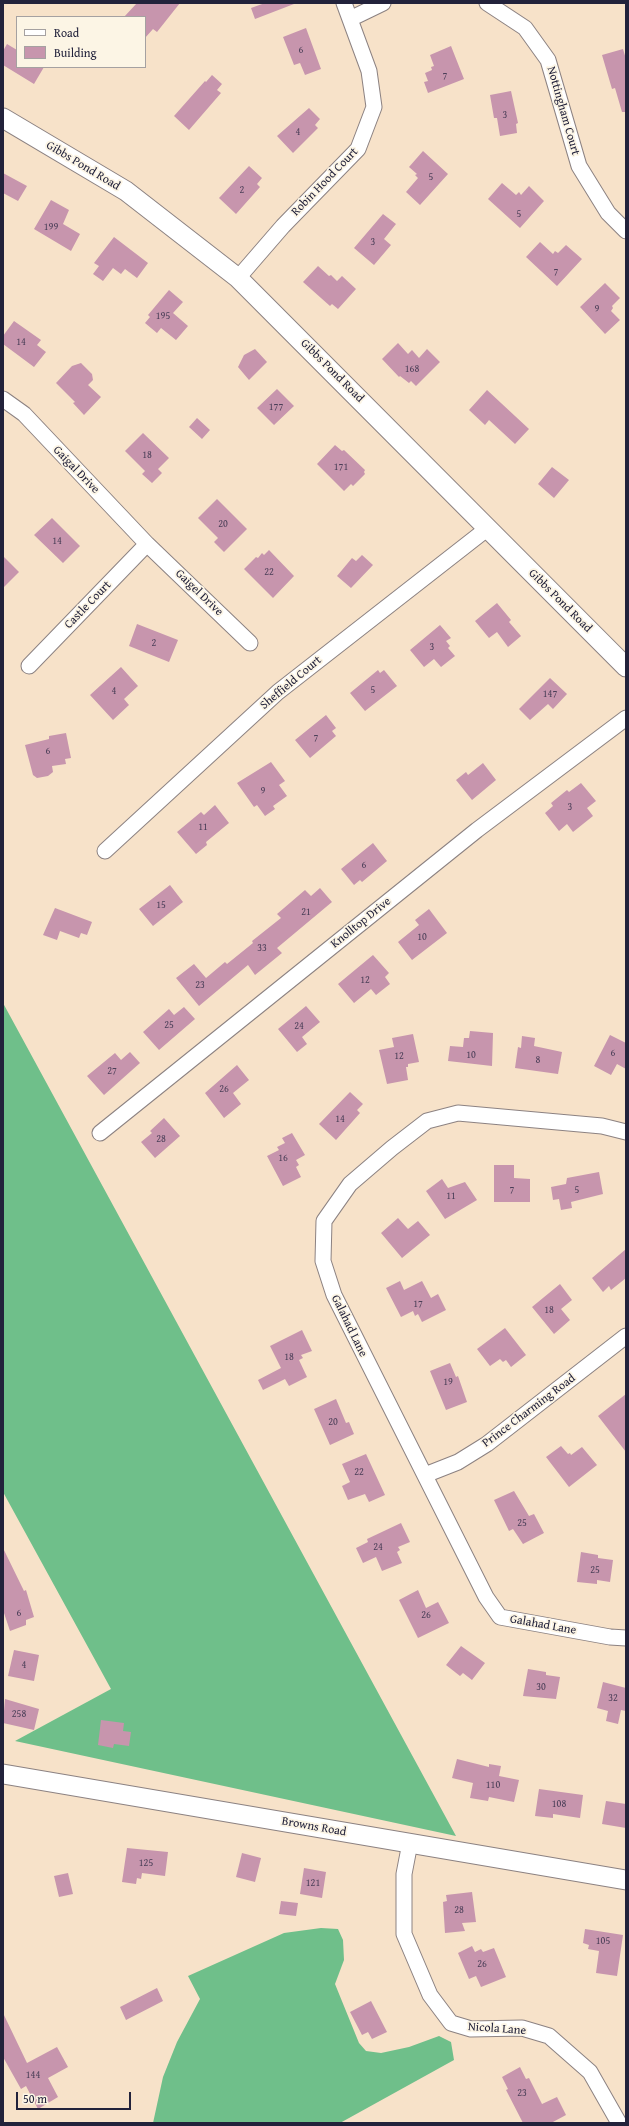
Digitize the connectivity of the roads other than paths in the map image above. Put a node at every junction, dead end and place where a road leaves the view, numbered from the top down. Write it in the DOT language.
graph roads {
  1 [pos="344,3"];
  2 [pos="383,3"];
  3 [pos="487,3"];
  4 [pos="350,19"];
  5 [pos="3,118"];
  6 [pos="626,231"];
  7 [pos="238,278"];
  8 [pos="3,399"];
  9 [pos="488,528"];
  10 [pos="147,544"];
  11 [pos="250,643"];
  12 [pos="29,666"];
  13 [pos="626,667"];
  14 [pos="626,718"];
  15 [pos="105,851"];
  16 [pos="100,1132"];
  17 [pos="626,1132"];
  18 [pos="626,1336"];
  19 [pos="425,1475"];
  20 [pos="626,1638"];
  21 [pos="3,1774"];
  22 [pos="410,1843"];
  23 [pos="626,1880"];
  24 [pos="619,2123"];
  1 -- 4 [label="street, Robin Hood Court"];
  2 -- 4 [label="street"];
  3 -- 6 [label="street, Nottingham Court"];
  4 -- 7 [label="street, Robin Hood Court"];
  5 -- 7 [label="street, Gibbs Pond Road"];
  7 -- 9 [label="street, Gibbs Pond Road"];
  8 -- 10 [label="street, Gaigal Drive"];
  9 -- 13 [label="street, Gibbs Pond Road"];
  9 -- 15 [label="street, Sheffield Court"];
  10 -- 11 [label="street, Gaigel Drive"];
  10 -- 12 [label="street, Castle Court"];
  14 -- 16 [label="street, Knolltop Drive"];
  17 -- 19 [label="street, Galahad Lane"];
  18 -- 19 [label="street, Prince Charming Road"];
  19 -- 20 [label="street, Galahad Lane"];
  21 -- 22 [label="street, Browns Road"];
  22 -- 23 [label="street, Browns Road"];
  22 -- 24 [label="street, Nicola Lane"];
}
